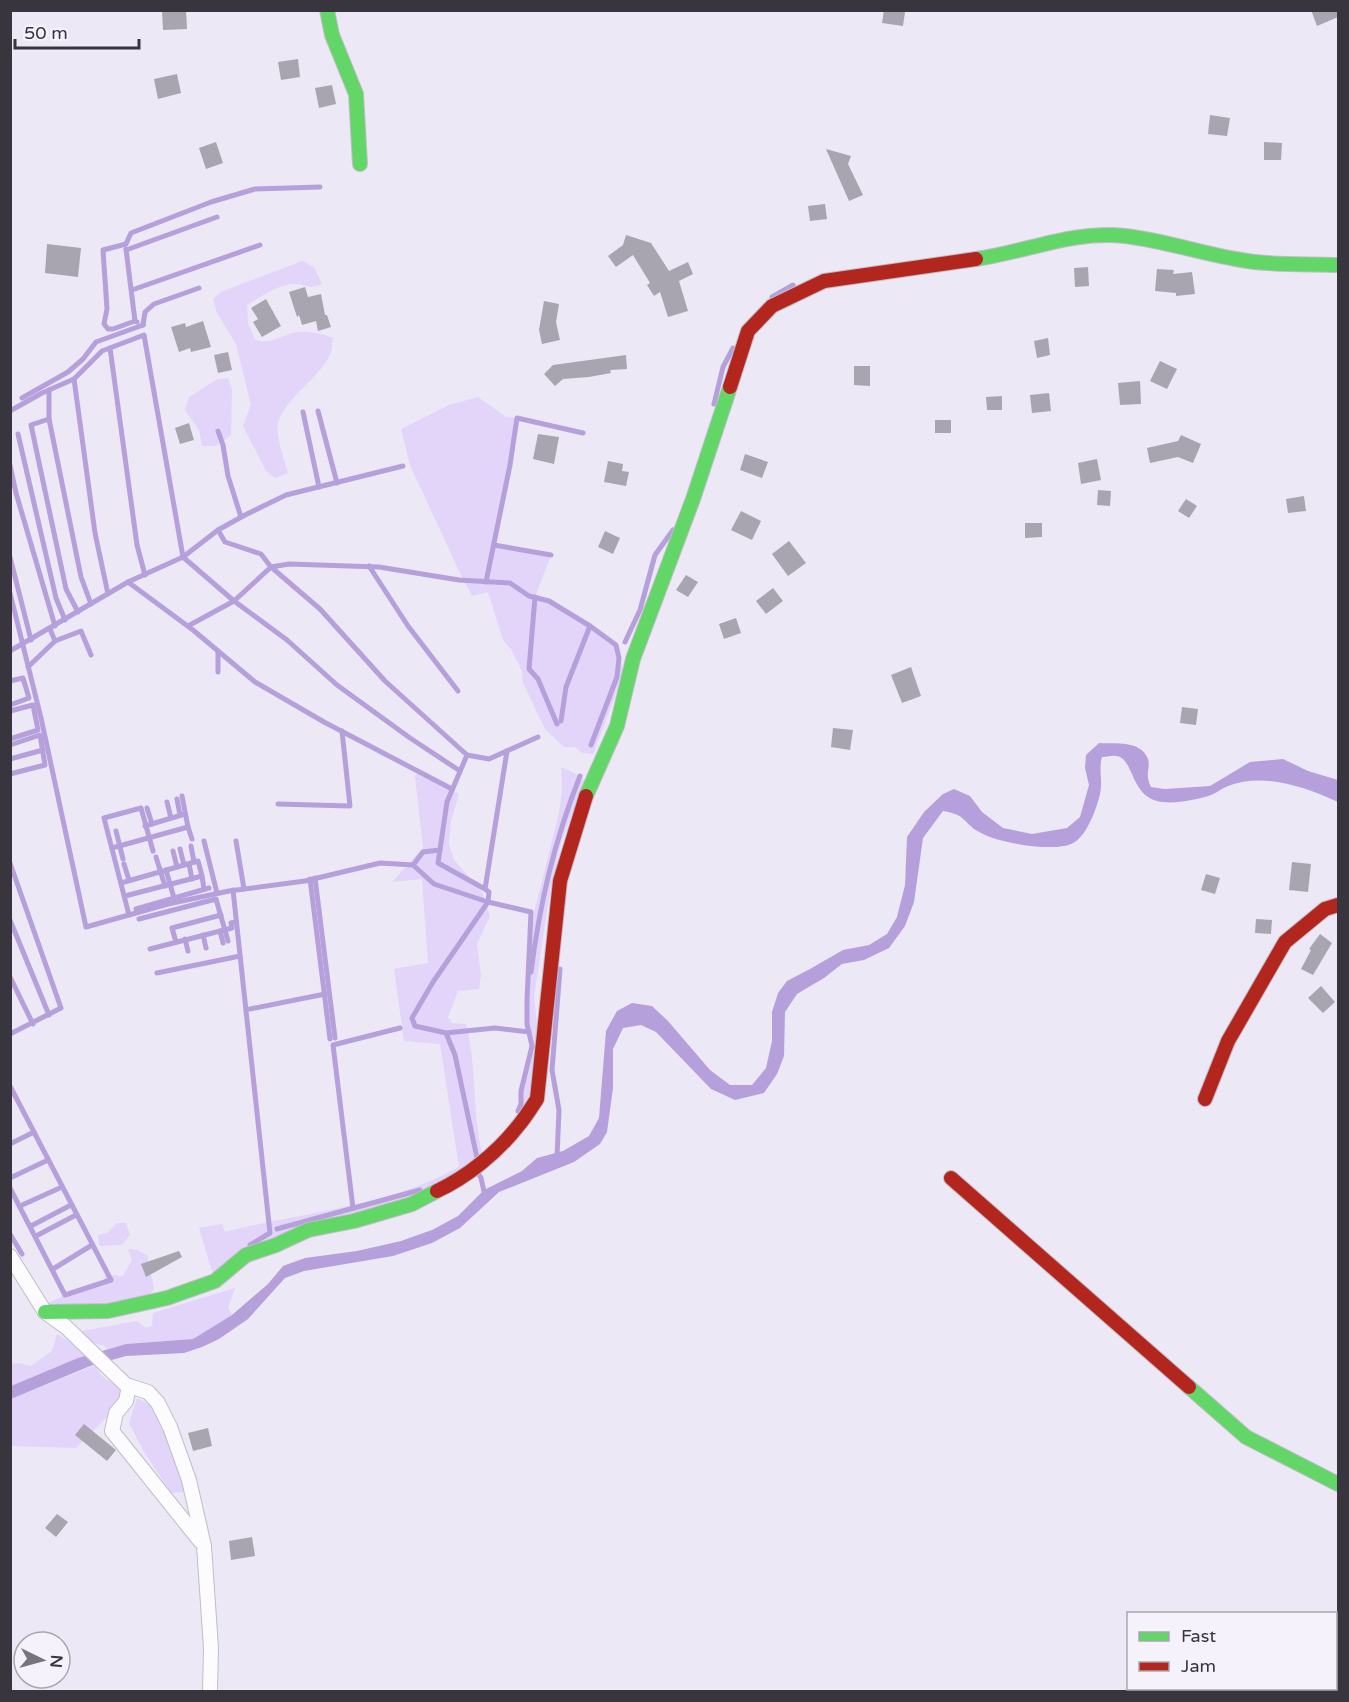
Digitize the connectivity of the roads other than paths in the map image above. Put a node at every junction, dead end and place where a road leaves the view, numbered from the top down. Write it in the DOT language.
graph roads {
  1 [pos="327,10"];
  2 [pos="360,164"];
  3 [pos="1338,265"];
  4 [pos="1338,905"];
  5 [pos="1205,1099"];
  6 [pos="951,1178"];
  7 [pos="10,1256"];
  8 [pos="45,1312"];
  9 [pos="128,1385"];
  10 [pos="1338,1484"];
  11 [pos="204,1546"];
  12 [pos="210,1692"];
  1 -- 2 [label="street"];
  3 -- 8 [label="street"];
  4 -- 5 [label="street"];
  6 -- 10 [label="street"];
  7 -- 8 [label="street"];
  8 -- 9 [label="street"];
  9 -- 11 [label="street"];
  9 -- 11 [label="street"];
  11 -- 12 [label="street"];
}
